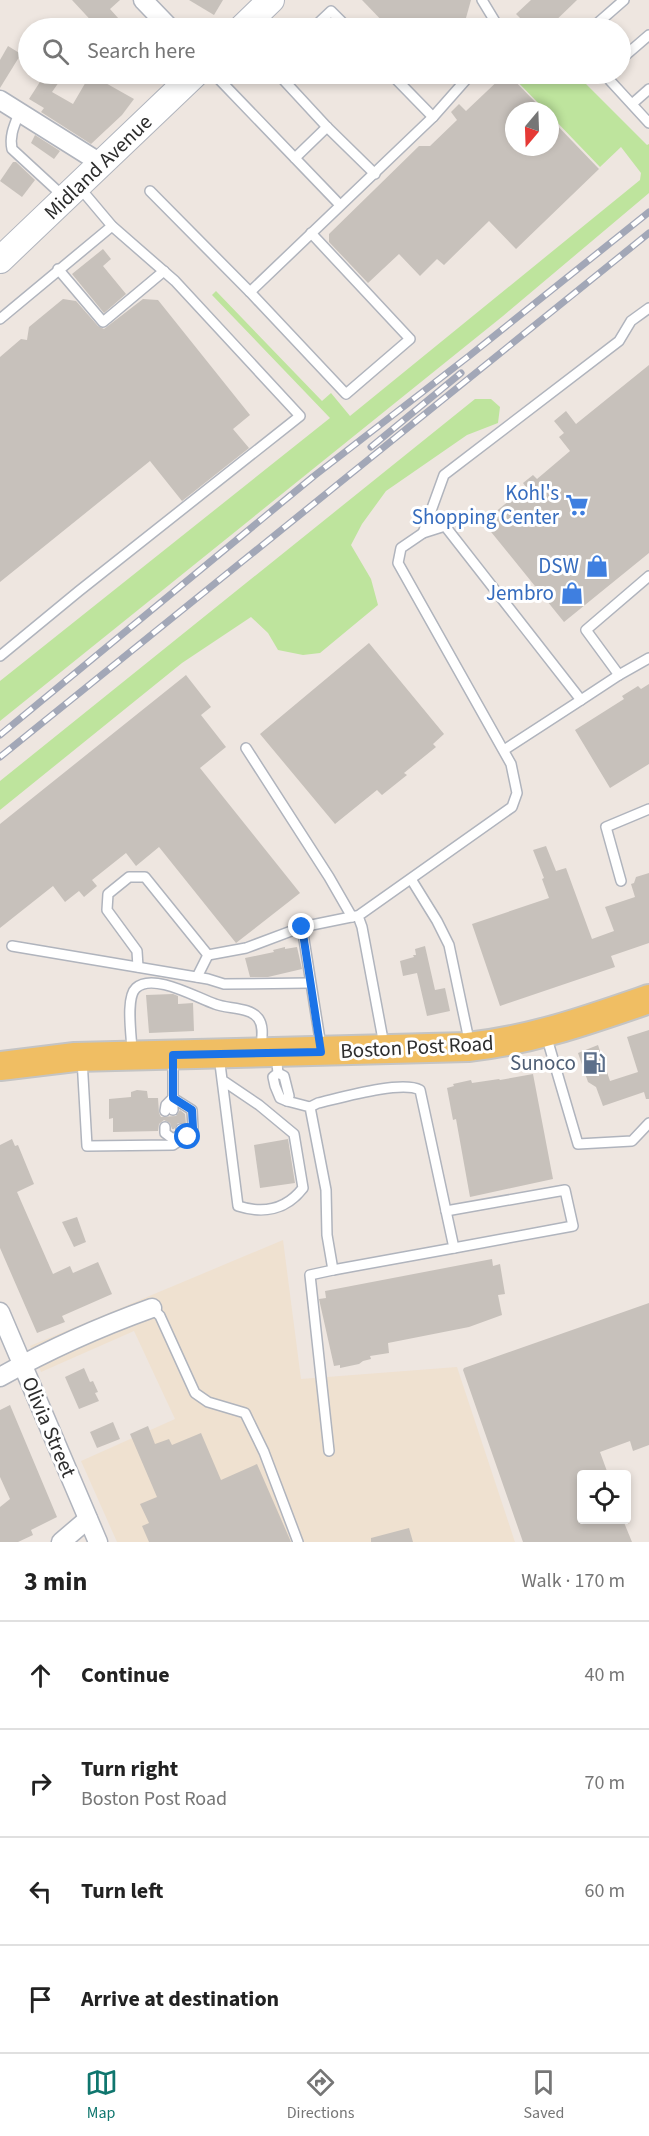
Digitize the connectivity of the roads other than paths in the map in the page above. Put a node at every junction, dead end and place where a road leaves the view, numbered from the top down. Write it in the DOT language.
graph roads {
  1 [pos="142,0"];
  2 [pos="271,0"];
  3 [pos="482,0"];
  4 [pos="624,0"];
  5 [pos="160,18"];
  6 [pos="252,18"];
  7 [pos="324,18"];
  8 [pos="338,18"];
  9 [pos="493,18"];
  10 [pos="603,18"];
  11 [pos="649,35"];
  12 [pos="631,51"];
  13 [pos="185,84"];
  14 [pos="224,84"];
  15 [pos="287,84"];
  16 [pos="401,84"];
  17 [pos="462,84"];
  18 [pos="613,84"];
  19 [pos="649,89"];
  20 [pos="0,100"];
  21 [pos="632,104"];
  22 [pos="20,111"];
  23 [pos="433,117"];
  24 [pos="649,123"];
  25 [pos="327,127"];
  26 [pos="296,158"];
  27 [pos="102,164"];
  28 [pos="375,174"];
  29 [pos="150,191"];
  30 [pos="72,192"];
  31 [pos="340,205"];
  32 [pos="112,226"];
  33 [pos="311,232"];
  34 [pos="0,260"];
  35 [pos="58,269"];
  36 [pos="164,271"];
  37 [pos="250,292"];
  38 [pos="649,308"];
  39 [pos="0,319"];
  40 [pos="423,533"];
  41 [pos="649,576"];
  42 [pos="0,656"];
  43 [pos="649,658"];
  44 [pos="620,675"];
  45 [pos="581,700"];
  46 [pos="246,748"];
  47 [pos="504,750"];
  48 [pos="649,808"];
  49 [pos="411,879"];
  50 [pos="621,881"];
  51 [pos="355,916"];
  52 [pos="302,927"];
  53 [pos="12,946"];
  54 [pos="208,955"];
  55 [pos="138,967"];
  56 [pos="197,977"];
  57 [pos="310,983"];
  58 [pos="649,999"];
  59 [pos="545,1034"];
  60 [pos="471,1047"];
  61 [pos="385,1050"];
  62 [pos="321,1052"];
  63 [pos="173,1055"];
  64 [pos="132,1056"];
  65 [pos="82,1057"];
  66 [pos="271,1059"];
  67 [pos="0,1066"];
  68 [pos="220,1067"];
  69 [pos="173,1098"];
  70 [pos="310,1107"];
  71 [pos="173,1110"];
  72 [pos="649,1123"];
  73 [pos="173,1128"];
  74 [pos="173,1142"];
  75 [pos="446,1211"];
  76 [pos="584,1224"];
  77 [pos="573,1226"];
  78 [pos="454,1248"];
  79 [pos="333,1270"];
  80 [pos="152,1308"];
  81 [pos="0,1312"];
  82 [pos="23,1364"];
  83 [pos="0,1377"];
  84 [pos="329,1451"];
  85 [pos="88,1519"];
  86 [pos="61,1542"];
  87 [pos="98,1542"];
  88 [pos="298,1542"];
  1 -- 5 [label="street"];
  2 -- 6 [label="street"];
  3 -- 9 [label="lane"];
  4 -- 10 [label="lane"];
  7 -- 8 [label="lane"];
  11 -- 12 [label="lane"];
  13 -- 27 [label="street, Midland Avenue"];
  14 -- 26 [label="lane"];
  15 -- 25 [label="lane"];
  16 -- 23 [label="lane"];
  17 -- 23 [label="lane"];
  18 -- 21 [label="lane"];
  19 -- 21 [label="lane"];
  20 -- 22 [label="street"];
  21 -- 24 [label="lane"];
  22 -- 27 [label="street"];
  22 -- 30 [label="lane"];
  23 -- 28 [label="lane"];
  25 -- 26 [label="lane"];
  25 -- 28 [label="lane"];
  26 -- 31 [label="lane"];
  27 -- 30 [label="street, Midland Avenue"];
  28 -- 31 [label="lane"];
  29 -- 37 [label="lane"];
  30 -- 32 [label="lane"];
  30 -- 34 [label="street, Midland Avenue"];
  31 -- 33 [label="lane"];
  32 -- 35 [label="lane"];
  32 -- 36 [label="lane"];
  33 -- 37 [label="lane"];
  33 -- 37 [label="lane"];
  35 -- 36 [label="lane"];
  35 -- 39 [label="lane"];
  36 -- 42 [label="lane"];
  38 -- 40 [label="lane"];
  40 -- 45 [label="lane"];
  40 -- 47 [label="lane"];
  41 -- 44 [label="lane"];
  43 -- 44 [label="lane"];
  44 -- 45 [label="lane"];
  45 -- 47 [label="lane"];
  46 -- 51 [label="lane"];
  47 -- 49 [label="lane"];
  48 -- 50 [label="lane"];
  49 -- 51 [label="lane"];
  49 -- 60 [label="lane"];
  51 -- 52 [label="lane"];
  51 -- 61 [label="lane"];
  52 -- 54 [label="lane"];
  52 -- 57 [label="lane"];
  53 -- 55 [label="lane"];
  54 -- 55 [label="lane"];
  54 -- 56 [label="lane"];
  55 -- 56 [label="lane"];
  56 -- 57 [label="lane"];
  57 -- 62 [label="lane"];
  58 -- 59 [label="main road, Boston Post Road"];
  59 -- 60 [label="main road, Boston Post Road"];
  59 -- 72 [label="lane"];
  60 -- 61 [label="main road, Boston Post Road"];
  61 -- 62 [label="main road, Boston Post Road"];
  62 -- 66 [label="main road, Boston Post Road"];
  63 -- 64 [label="main road, Boston Post Road"];
  63 -- 68 [label="main road, Boston Post Road"];
  63 -- 69 [label="lane"];
  64 -- 65 [label="main road, Boston Post Road"];
  64 -- 66 [label="lane"];
  65 -- 67 [label="main road, Boston Post Road"];
  65 -- 74 [label="lane"];
  66 -- 68 [label="main road, Boston Post Road"];
  66 -- 70 [label="lane"];
  68 -- 68 [label="lane"];
  69 -- 71 [label="lane"];
  69 -- 74 [label="lane"];
  70 -- 75 [label="lane"];
  70 -- 79 [label="lane"];
  73 -- 74 [label="lane"];
  75 -- 77 [label="lane"];
  75 -- 78 [label="lane"];
  76 -- 77 [label="lane"];
  77 -- 78 [label="lane"];
  78 -- 79 [label="lane"];
  79 -- 84 [label="lane"];
  80 -- 82 [label="street"];
  80 -- 88 [label="lane"];
  81 -- 82 [label="street, Olivia Street"];
  82 -- 83 [label="street"];
  82 -- 85 [label="street, Olivia Street"];
  85 -- 86 [label="street"];
  85 -- 87 [label="street, Olivia Street"];
}
